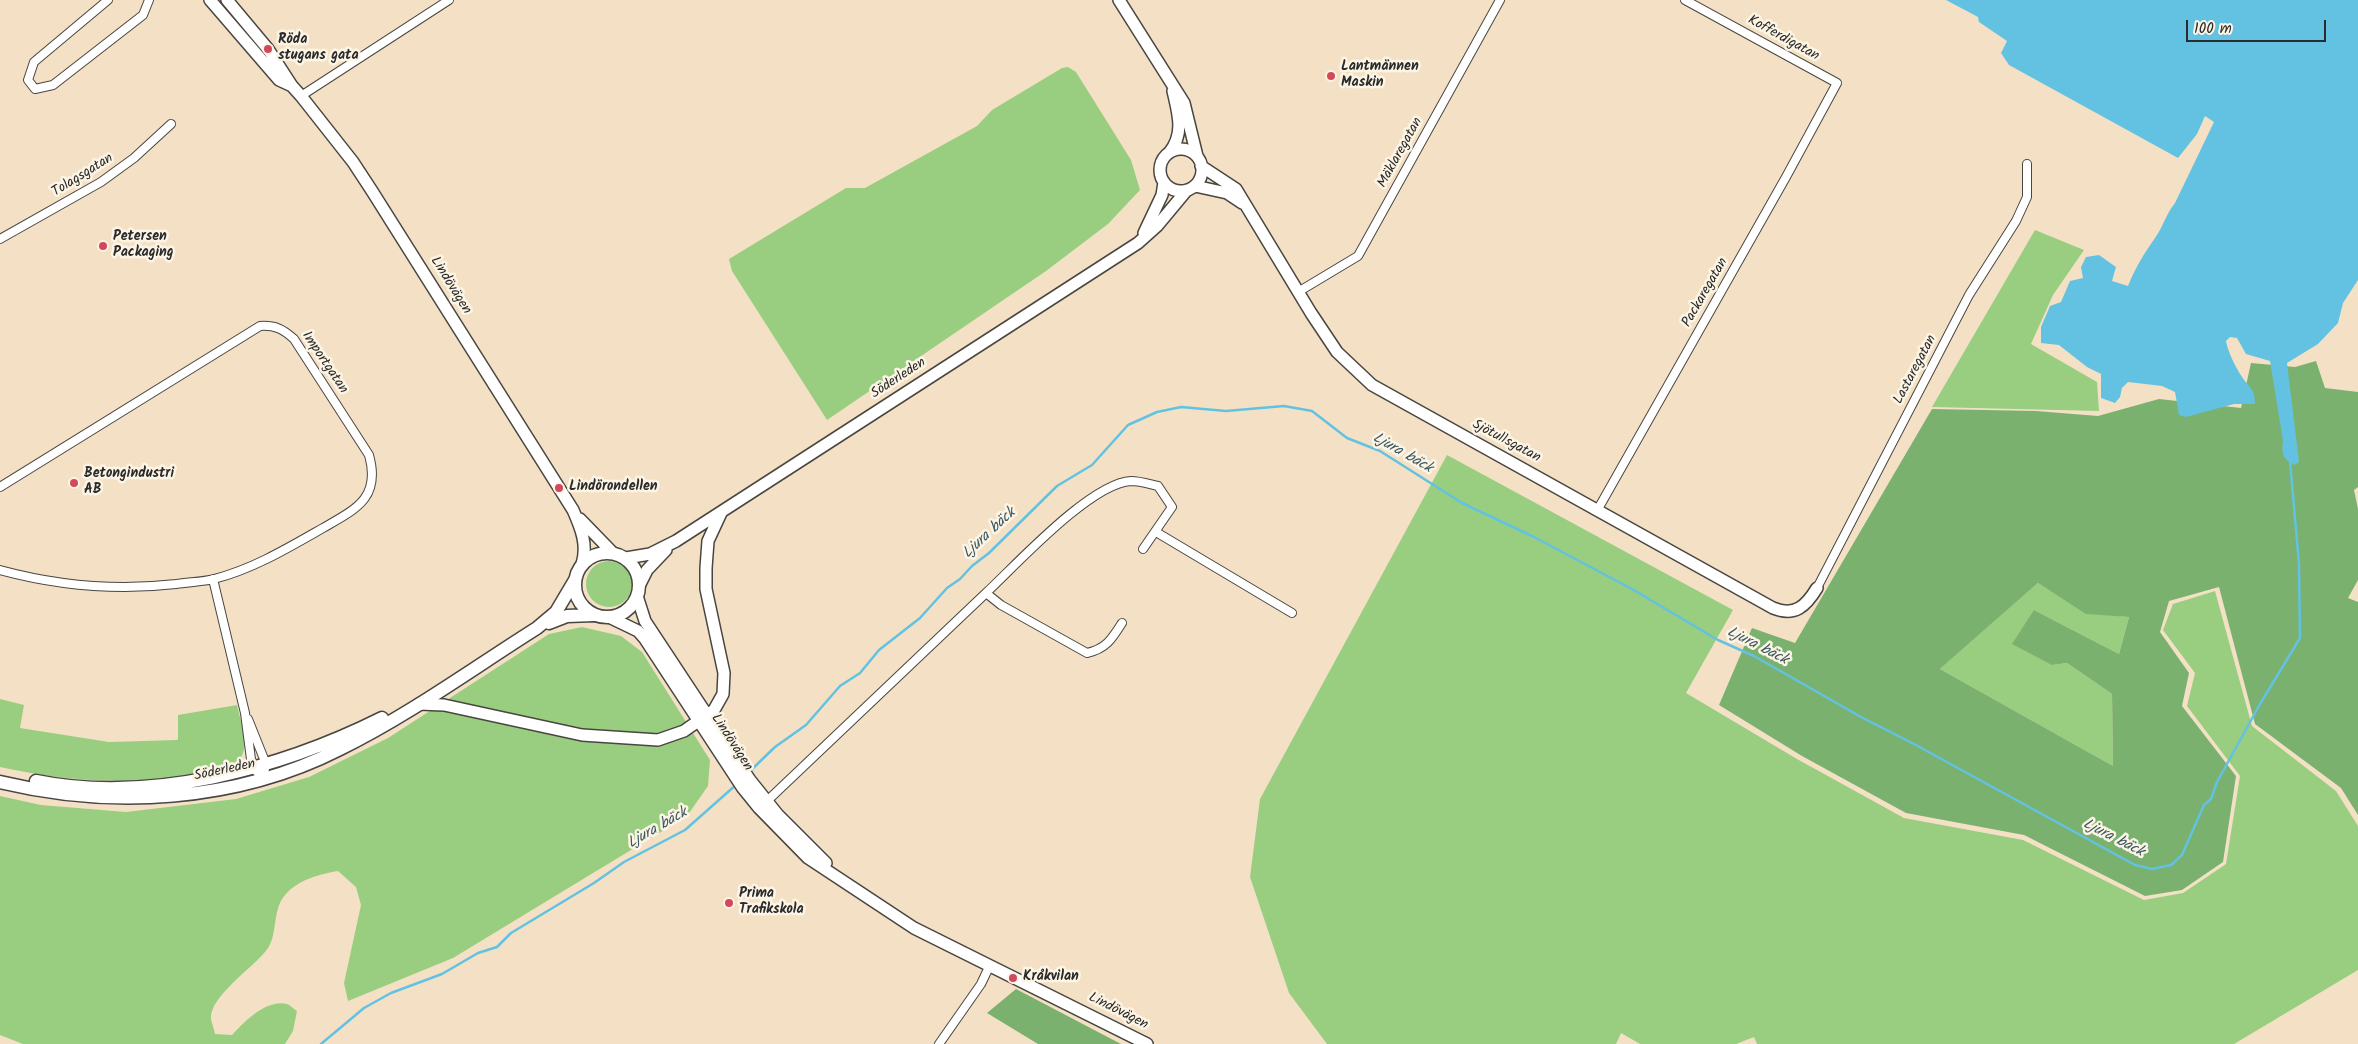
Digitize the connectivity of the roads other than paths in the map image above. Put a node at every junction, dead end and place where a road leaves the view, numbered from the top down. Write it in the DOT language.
graph roads {
  1 [pos="108,0"];
  2 [pos="149,0"];
  3 [pos="210,0"];
  4 [pos="227,0"];
  5 [pos="449,0"];
  6 [pos="1119,0"];
  7 [pos="1500,0"];
  8 [pos="1685,0"];
  9 [pos="292,86"];
  10 [pos="1172,86"];
  11 [pos="1834,88"];
  12 [pos="301,96"];
  13 [pos="171,124"];
  14 [pos="1167,155"];
  15 [pos="1199,161"];
  16 [pos="2027,164"];
  17 [pos="1164,182"];
  18 [pos="1191,188"];
  19 [pos="1243,204"];
  20 [pos="0,239"];
  21 [pos="1138,243"];
  22 [pos="1298,292"];
  23 [pos="0,487"];
  24 [pos="1598,509"];
  25 [pos="573,510"];
  26 [pos="722,511"];
  27 [pos="1156,532"];
  28 [pos="676,541"];
  29 [pos="1143,549"];
  30 [pos="612,552"];
  31 [pos="626,558"];
  32 [pos="582,564"];
  33 [pos="0,570"];
  34 [pos="213,579"];
  35 [pos="575,580"];
  36 [pos="1817,588"];
  37 [pos="638,590"];
  38 [pos="986,593"];
  39 [pos="1292,613"];
  40 [pos="603,616"];
  41 [pos="1122,623"];
  42 [pos="537,628"];
  43 [pos="436,692"];
  44 [pos="418,704"];
  45 [pos="245,713"];
  46 [pos="702,718"];
  47 [pos="266,764"];
  48 [pos="252,768"];
  49 [pos="0,773"];
  50 [pos="263,778"];
  51 [pos="743,779"];
  52 [pos="0,782"];
  53 [pos="768,801"];
  54 [pos="839,877"];
  55 [pos="989,967"];
  56 [pos="939,1044"];
  57 [pos="1147,1044"];
  1 -- 2 [label="street"];
  3 -- 9 [label="main road, Lindövägen"];
  4 -- 9 [label="main road, Lindövägen"];
  5 -- 12 [label="street"];
  6 -- 10 [label="main road"];
  7 -- 22 [label="street, Mäklaregatan"];
  8 -- 11 [label="street, Kofferdigatan"];
  9 -- 12 [label="main road, Lindövägen"];
  10 -- 14 [label="main road"];
  10 -- 15 [label="main road"];
  11 -- 24 [label="street, Packaregatan"];
  12 -- 25 [label="main road, Lindövägen"];
  13 -- 20 [label="street, Tolagsgatan"];
  14 -- 15 [label="main road"];
  14 -- 17 [label="main road"];
  15 -- 18 [label="main road"];
  15 -- 19 [label="main road, Sjötullsgatan"];
  16 -- 36 [label="street, Lastaregatan"];
  17 -- 18 [label="main road"];
  17 -- 21 [label="main road, Söderleden"];
  18 -- 19 [label="main road"];
  18 -- 21 [label="main road, Söderleden"];
  19 -- 22 [label="main road, Sjötullsgatan"];
  21 -- 26 [label="main road, Söderleden"];
  22 -- 24 [label="main road, Sjötullsgatan"];
  23 -- 34 [label="street, Importgatan"];
  24 -- 36 [label="main road, Sjötullsgatan"];
  25 -- 30 [label="main road, Lindövägen"];
  25 -- 32 [label="main road, Lindövägen"];
  26 -- 28 [label="main road, Söderleden"];
  26 -- 46 [label="main road"];
  27 -- 29 [label="street"];
  27 -- 38 [label="street"];
  27 -- 39 [label="street"];
  28 -- 31 [label="main road, Söderleden"];
  28 -- 37 [label="main road, Söderleden"];
  30 -- 31 [label="main road"];
  30 -- 32 [label="main road"];
  31 -- 37 [label="main road"];
  32 -- 35 [label="main road"];
  33 -- 34 [label="street, Importgatan"];
  34 -- 45 [label="street"];
  35 -- 40 [label="main road"];
  35 -- 42 [label="main road, Söderleden"];
  37 -- 40 [label="main road"];
  37 -- 46 [label="main road, Lindövägen"];
  38 -- 41 [label="street"];
  38 -- 53 [label="street"];
  40 -- 42 [label="main road, Söderleden"];
  40 -- 46 [label="main road, Lindövägen"];
  42 -- 43 [label="main road, Söderleden"];
  43 -- 44 [label="main road, Söderleden"];
  43 -- 47 [label="main road, Söderleden"];
  44 -- 46 [label="main road"];
  44 -- 50 [label="main road, Söderleden"];
  45 -- 47 [label="street"];
  45 -- 48 [label="street"];
  46 -- 51 [label="main road, Lindövägen"];
  47 -- 48 [label="main road, Söderleden"];
  47 -- 50 [label="street"];
  48 -- 49 [label="main road, Söderleden"];
  48 -- 50 [label="street"];
  50 -- 52 [label="main road, Söderleden"];
  51 -- 53 [label="main road, Lindövägen"];
  51 -- 54 [label="main road, Lindövägen"];
  53 -- 54 [label="main road, Lindövägen"];
  54 -- 55 [label="main road, Lindövägen"];
  55 -- 56 [label="street"];
  55 -- 57 [label="main road, Lindövägen"];
}
